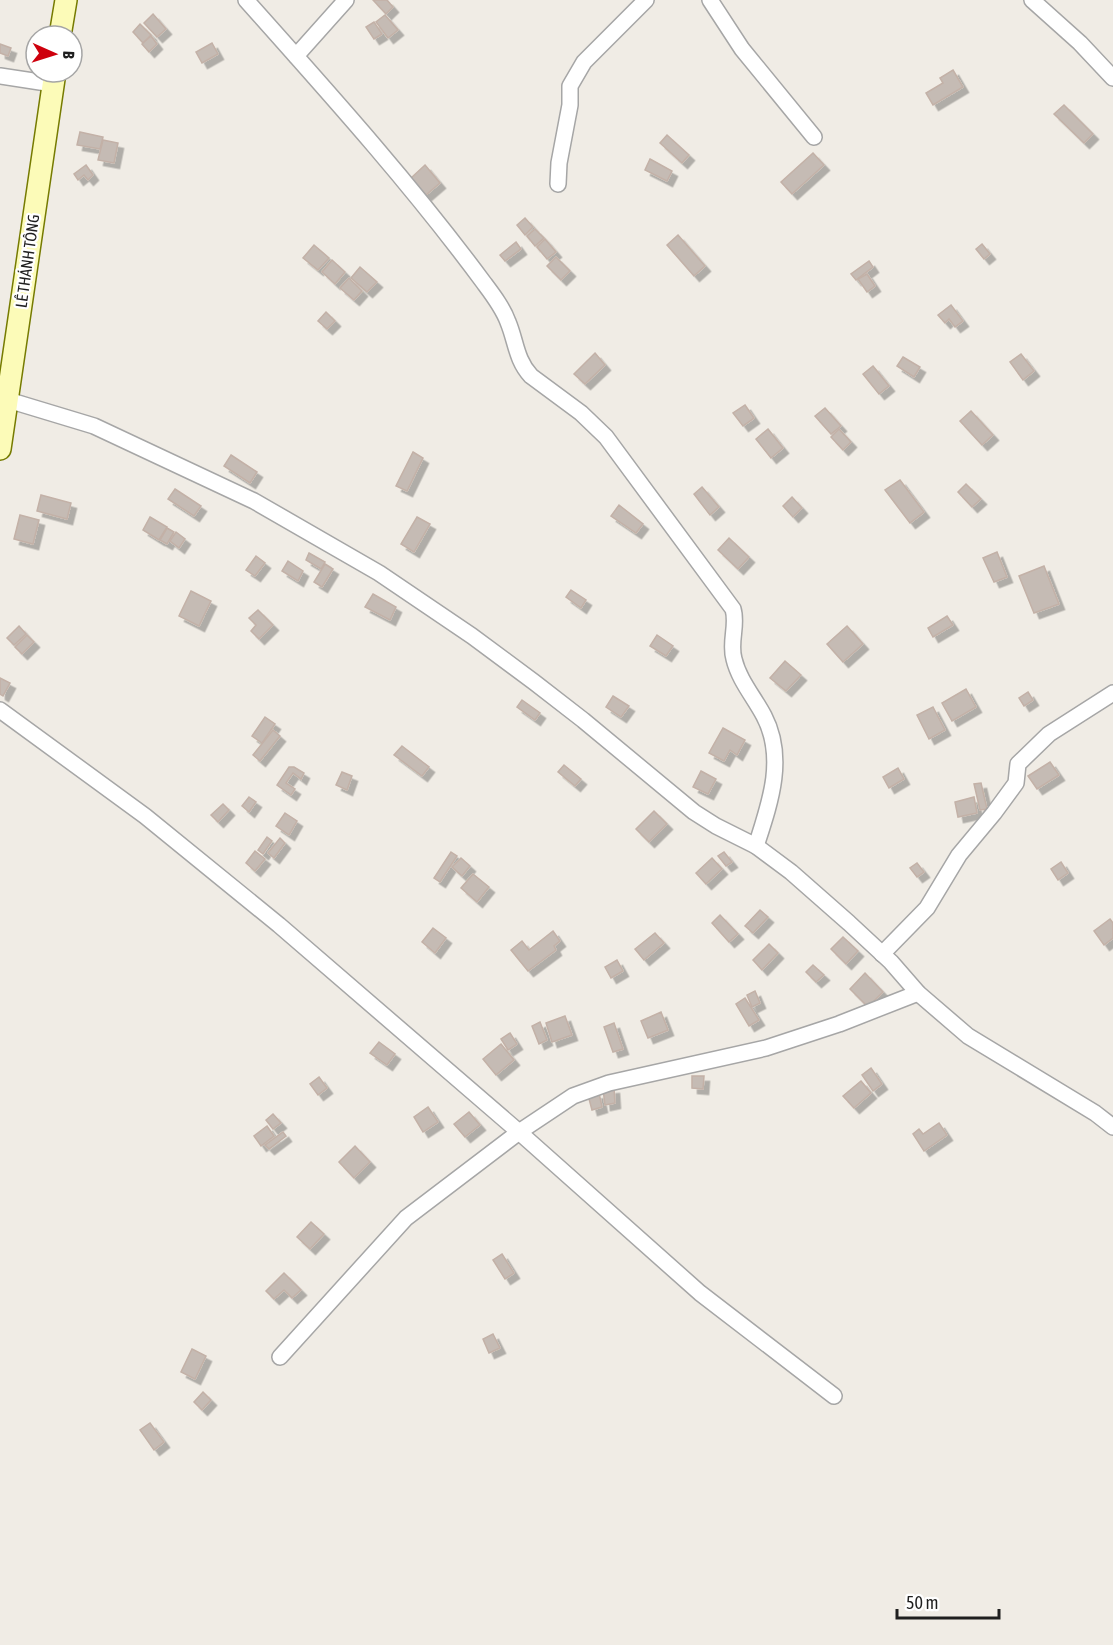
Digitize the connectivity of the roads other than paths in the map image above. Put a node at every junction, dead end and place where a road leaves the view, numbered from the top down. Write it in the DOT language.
graph roads {
  1 [pos="66,0"];
  2 [pos="246,0"];
  3 [pos="346,0"];
  4 [pos="710,0"];
  5 [pos="1032,0"];
  6 [pos="638,2"];
  7 [pos="62,24"];
  8 [pos="296,56"];
  9 [pos="0,76"];
  10 [pos="24,77"];
  11 [pos="1113,78"];
  12 [pos="53,84"];
  13 [pos="814,137"];
  14 [pos="558,184"];
  15 [pos="6,389"];
  16 [pos="0,449"];
  17 [pos="1113,693"];
  18 [pos="0,710"];
  19 [pos="756,846"];
  20 [pos="882,954"];
  21 [pos="918,993"];
  22 [pos="1113,1127"];
  23 [pos="519,1132"];
  24 [pos="280,1357"];
  25 [pos="834,1396"];
  1 -- 7 [label="street"];
  2 -- 8 [label="street"];
  3 -- 8 [label="street"];
  4 -- 13 [label="street"];
  5 -- 11 [label="street"];
  6 -- 14 [label="street"];
  8 -- 19 [label="street"];
  9 -- 10 [label="street"];
  12 -- 15 [label="street, LÊ THÁNH TÔNG"];
  15 -- 16 [label="street, LÊ THÁNH TÔNG"];
  15 -- 19 [label="street"];
  17 -- 20 [label="street"];
  18 -- 23 [label="street"];
  19 -- 20 [label="street"];
  20 -- 21 [label="street"];
  21 -- 22 [label="street"];
  21 -- 23 [label="street"];
  23 -- 24 [label="street"];
  23 -- 25 [label="street"];
}
